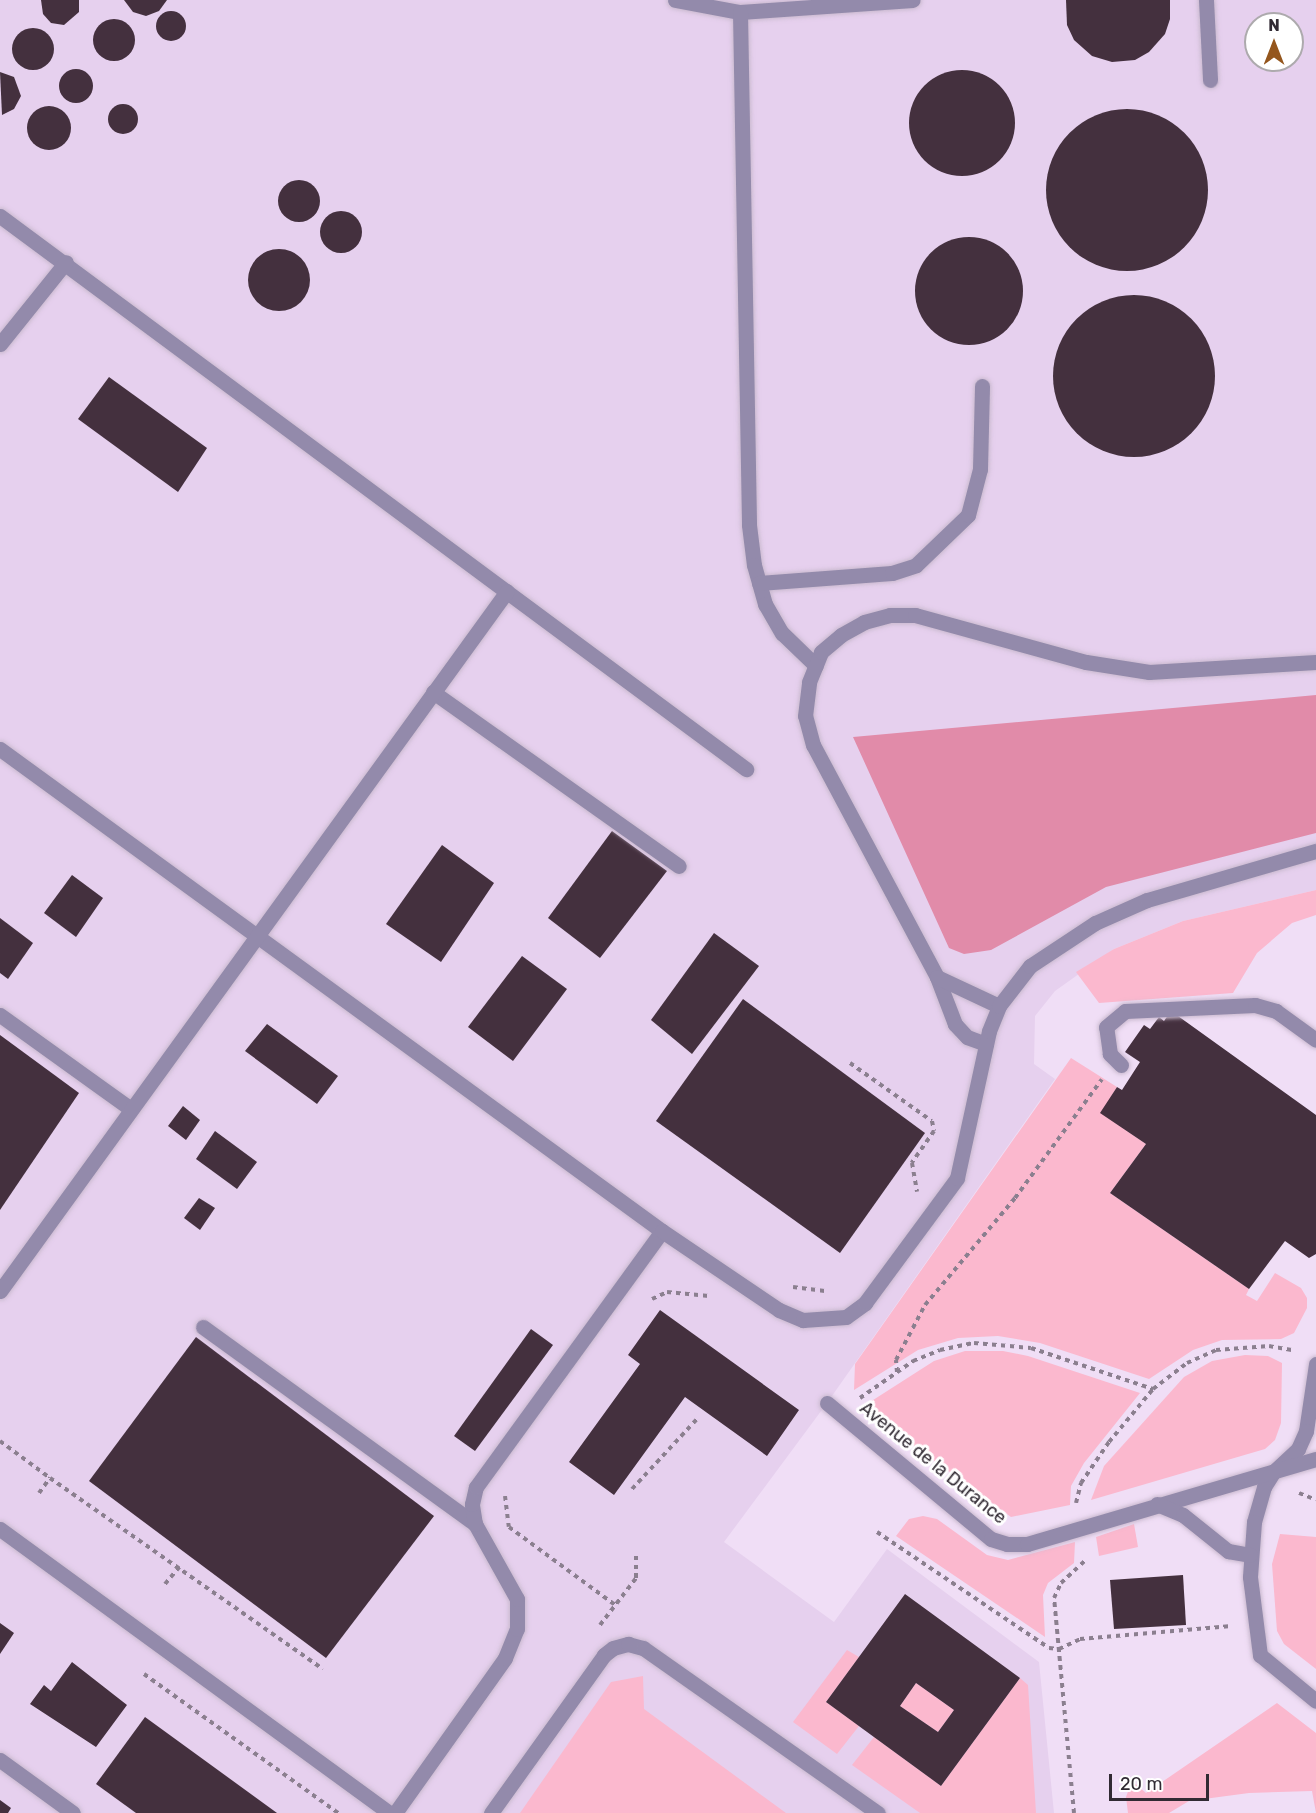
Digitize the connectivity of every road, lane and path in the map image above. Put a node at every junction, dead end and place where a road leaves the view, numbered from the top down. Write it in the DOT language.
graph roads {
  1 [pos="675,0"];
  2 [pos="913,0"];
  3 [pos="1206,0"];
  4 [pos="740,12"];
  5 [pos="1210,80"];
  6 [pos="0,216"];
  7 [pos="66,262"];
  8 [pos="0,344"];
  9 [pos="982,386"];
  10 [pos="759,583"];
  11 [pos="507,591"];
  12 [pos="1316,662"];
  13 [pos="816,666"];
  14 [pos="434,692"];
  15 [pos="0,749"];
  16 [pos="746,769"];
  17 [pos="1316,851"];
  18 [pos="679,866"];
  19 [pos="256,935"];
  20 [pos="937,977"];
  21 [pos="999,1006"];
  22 [pos="0,1015"];
  23 [pos="1316,1040"];
  24 [pos="986,1044"];
  25 [pos="1119,1062"];
  26 [pos="850,1063"];
  27 [pos="131,1109"];
  28 [pos="917,1193"];
  29 [pos="662,1231"];
  30 [pos="790,1286"];
  31 [pos="0,1291"];
  32 [pos="836,1291"];
  33 [pos="715,1298"];
  34 [pos="652,1299"];
  35 [pos="203,1327"];
  36 [pos="1292,1350"];
  37 [pos="897,1372"];
  38 [pos="1315,1372"];
  39 [pos="1154,1389"];
  40 [pos="827,1403"];
  41 [pos="840,1413"];
  42 [pos="699,1417"];
  43 [pos="0,1441"];
  44 [pos="1316,1459"];
  45 [pos="1274,1471"];
  46 [pos="50,1478"];
  47 [pos="632,1489"];
  48 [pos="39,1493"];
  49 [pos="1299,1493"];
  50 [pos="505,1496"];
  51 [pos="1316,1500"];
  52 [pos="1157,1504"];
  53 [pos="1077,1510"];
  54 [pos="475,1524"];
  55 [pos="0,1529"];
  56 [pos="877,1532"];
  57 [pos="1250,1555"];
  58 [pos="1087,1559"];
  59 [pos="180,1566"];
  60 [pos="165,1584"];
  61 [pos="615,1605"];
  62 [pos="1234,1626"];
  63 [pos="1059,1649"];
  64 [pos="322,1669"];
  65 [pos="144,1674"];
  66 [pos="1316,1701"];
  67 [pos="0,1760"];
  68 [pos="74,1813"];
  69 [pos="338,1813"];
  70 [pos="389,1813"];
  71 [pos="395,1813"];
  72 [pos="491,1813"];
  73 [pos="878,1813"];
  74 [pos="1074,1813"];
  1 -- 4 [label="street"];
  2 -- 4 [label="street"];
  3 -- 5 [label="street"];
  4 -- 10 [label="street"];
  6 -- 7 [label="street"];
  7 -- 8 [label="street"];
  7 -- 11 [label="street"];
  9 -- 10 [label="street"];
  10 -- 13 [label="street"];
  11 -- 14 [label="street"];
  11 -- 16 [label="street"];
  12 -- 13 [label="street"];
  13 -- 20 [label="street"];
  14 -- 18 [label="street"];
  14 -- 19 [label="street"];
  15 -- 19 [label="street"];
  17 -- 21 [label="street"];
  19 -- 27 [label="street"];
  19 -- 29 [label="street"];
  20 -- 21 [label="street"];
  20 -- 24 [label="street"];
  21 -- 24 [label="street"];
  22 -- 27 [label="street"];
  23 -- 25 [label="street"];
  24 -- 29 [label="street"];
  25 -- 37 [label="path"];
  26 -- 28 [label="path"];
  27 -- 31 [label="street"];
  29 -- 54 [label="street"];
  30 -- 32 [label="path"];
  33 -- 34 [label="path"];
  35 -- 54 [label="street"];
  36 -- 39 [label="path"];
  37 -- 39 [label="path"];
  37 -- 41 [label="path"];
  38 -- 45 [label="street"];
  39 -- 53 [label="path"];
  40 -- 41 [label="street, Avenue de la Durance"];
  41 -- 52 [label="street, Avenue de la Durance"];
  42 -- 47 [label="path"];
  43 -- 46 [label="path"];
  44 -- 45 [label="street"];
  45 -- 52 [label="street, Avenue de la Durance"];
  45 -- 57 [label="street"];
  46 -- 48 [label="path"];
  46 -- 59 [label="path"];
  49 -- 51 [label="path"];
  50 -- 61 [label="path"];
  52 -- 57 [label="street"];
  54 -- 71 [label="street"];
  55 -- 70 [label="street"];
  56 -- 63 [label="path"];
  57 -- 66 [label="street"];
  58 -- 63 [label="path"];
  59 -- 60 [label="path"];
  59 -- 64 [label="path"];
  62 -- 63 [label="path"];
  63 -- 74 [label="path"];
  65 -- 69 [label="path"];
  67 -- 68 [label="street"];
  72 -- 73 [label="street"];
}
